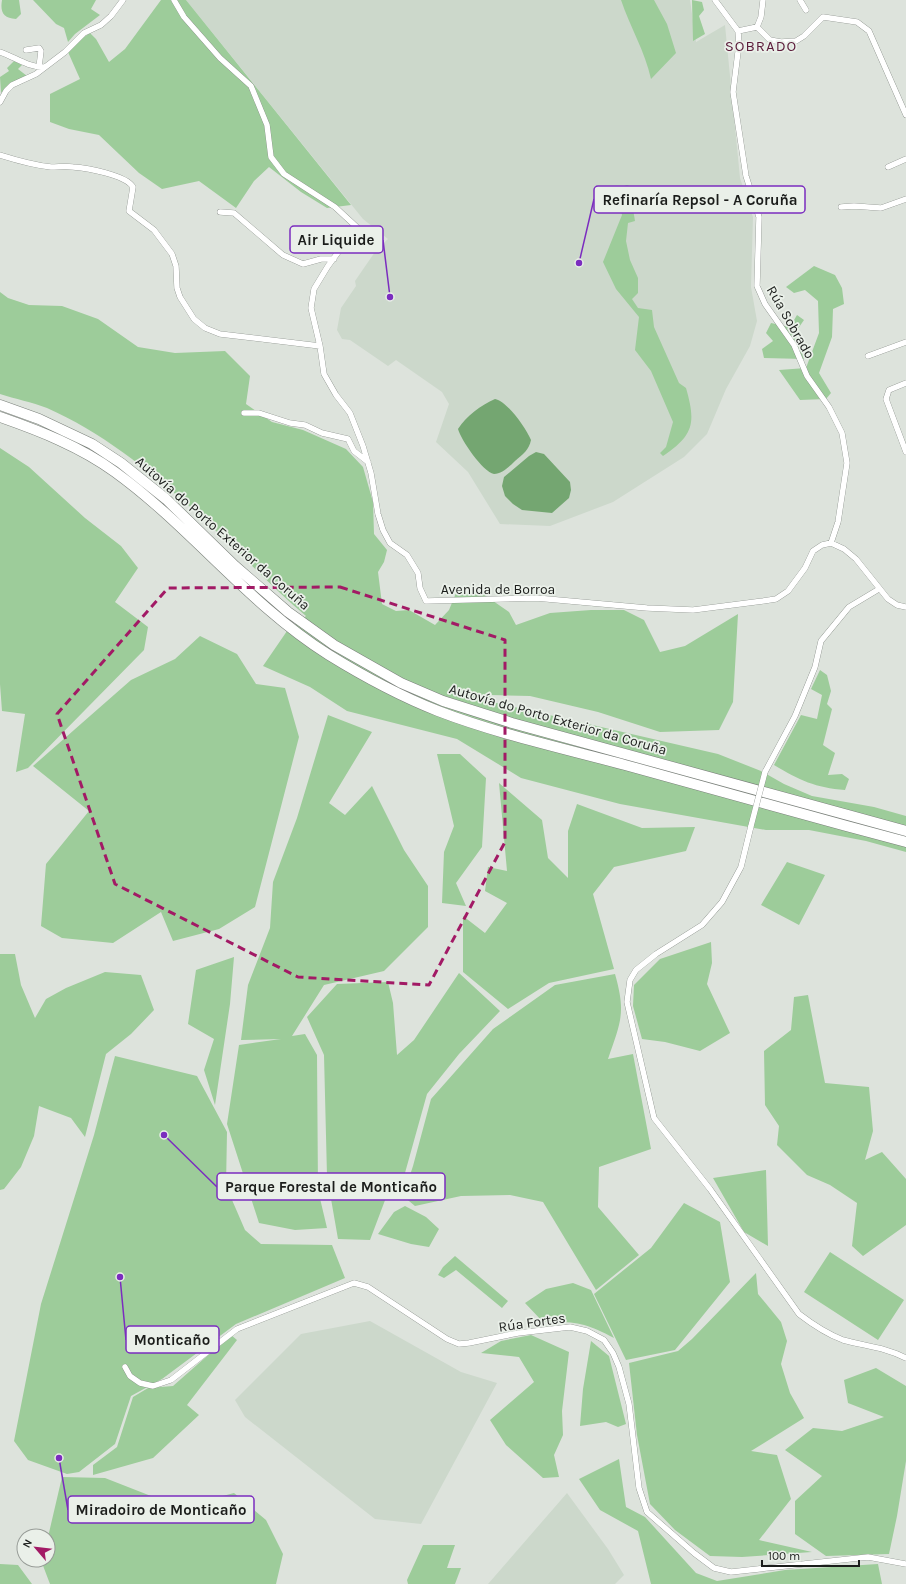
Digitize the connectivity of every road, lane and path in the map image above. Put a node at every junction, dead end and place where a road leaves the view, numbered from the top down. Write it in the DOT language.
graph roads {
  1 [pos="123,0"];
  2 [pos="174,0"];
  3 [pos="715,0"];
  4 [pos="763,0"];
  5 [pos="800,0"];
  6 [pos="806,10"];
  7 [pos="757,27"];
  8 [pos="738,31"];
  9 [pos="26,50"];
  10 [pos="0,52"];
  11 [pos="41,67"];
  12 [pos="0,102"];
  13 [pos="906,115"];
  14 [pos="0,155"];
  15 [pos="906,159"];
  16 [pos="888,167"];
  17 [pos="906,199"];
  18 [pos="841,207"];
  19 [pos="220,212"];
  20 [pos="334,258"];
  21 [pos="906,342"];
  22 [pos="320,346"];
  23 [pos="868,356"];
  24 [pos="906,383"];
  25 [pos="0,405"];
  26 [pos="244,413"];
  27 [pos="0,417"];
  28 [pos="906,452"];
  29 [pos="368,462"];
  30 [pos="831,543"];
  31 [pos="879,589"];
  32 [pos="906,607"];
  33 [pos="906,831"];
  34 [pos="906,842"];
  35 [pos="906,1358"];
  36 [pos="125,1367"];
  37 [pos="906,1564"];
  1 -- 11 [label="street"];
  2 -- 20 [label="street, Avenida de Borroa"];
  3 -- 8 [label="street"];
  4 -- 7 [label="street"];
  5 -- 6 [label="street"];
  7 -- 8 [label="street"];
  7 -- 13 [label="street"];
  8 -- 30 [label="street, Rúa Sobrado"];
  9 -- 11 [label="street"];
  10 -- 11 [label="street"];
  11 -- 12 [label="street"];
  14 -- 22 [label="street"];
  15 -- 16 [label="street"];
  17 -- 18 [label="street"];
  19 -- 20 [label="street"];
  20 -- 22 [label="street, Avenida de Borroa"];
  21 -- 23 [label="street"];
  22 -- 29 [label="street, Avenida de Borroa"];
  24 -- 28 [label="street"];
  25 -- 33 [label="highway, Autovía do Porto Exterior da Coruña"];
  26 -- 29 [label="street"];
  27 -- 34 [label="highway, Autovía do Porto Exterior da Coruña"];
  29 -- 30 [label="street, Avenida de Borroa"];
  30 -- 31 [label="street"];
  31 -- 32 [label="street"];
  31 -- 35 [label="street, bridge"];
  36 -- 37 [label="street, Rúa Fortes"];
}
